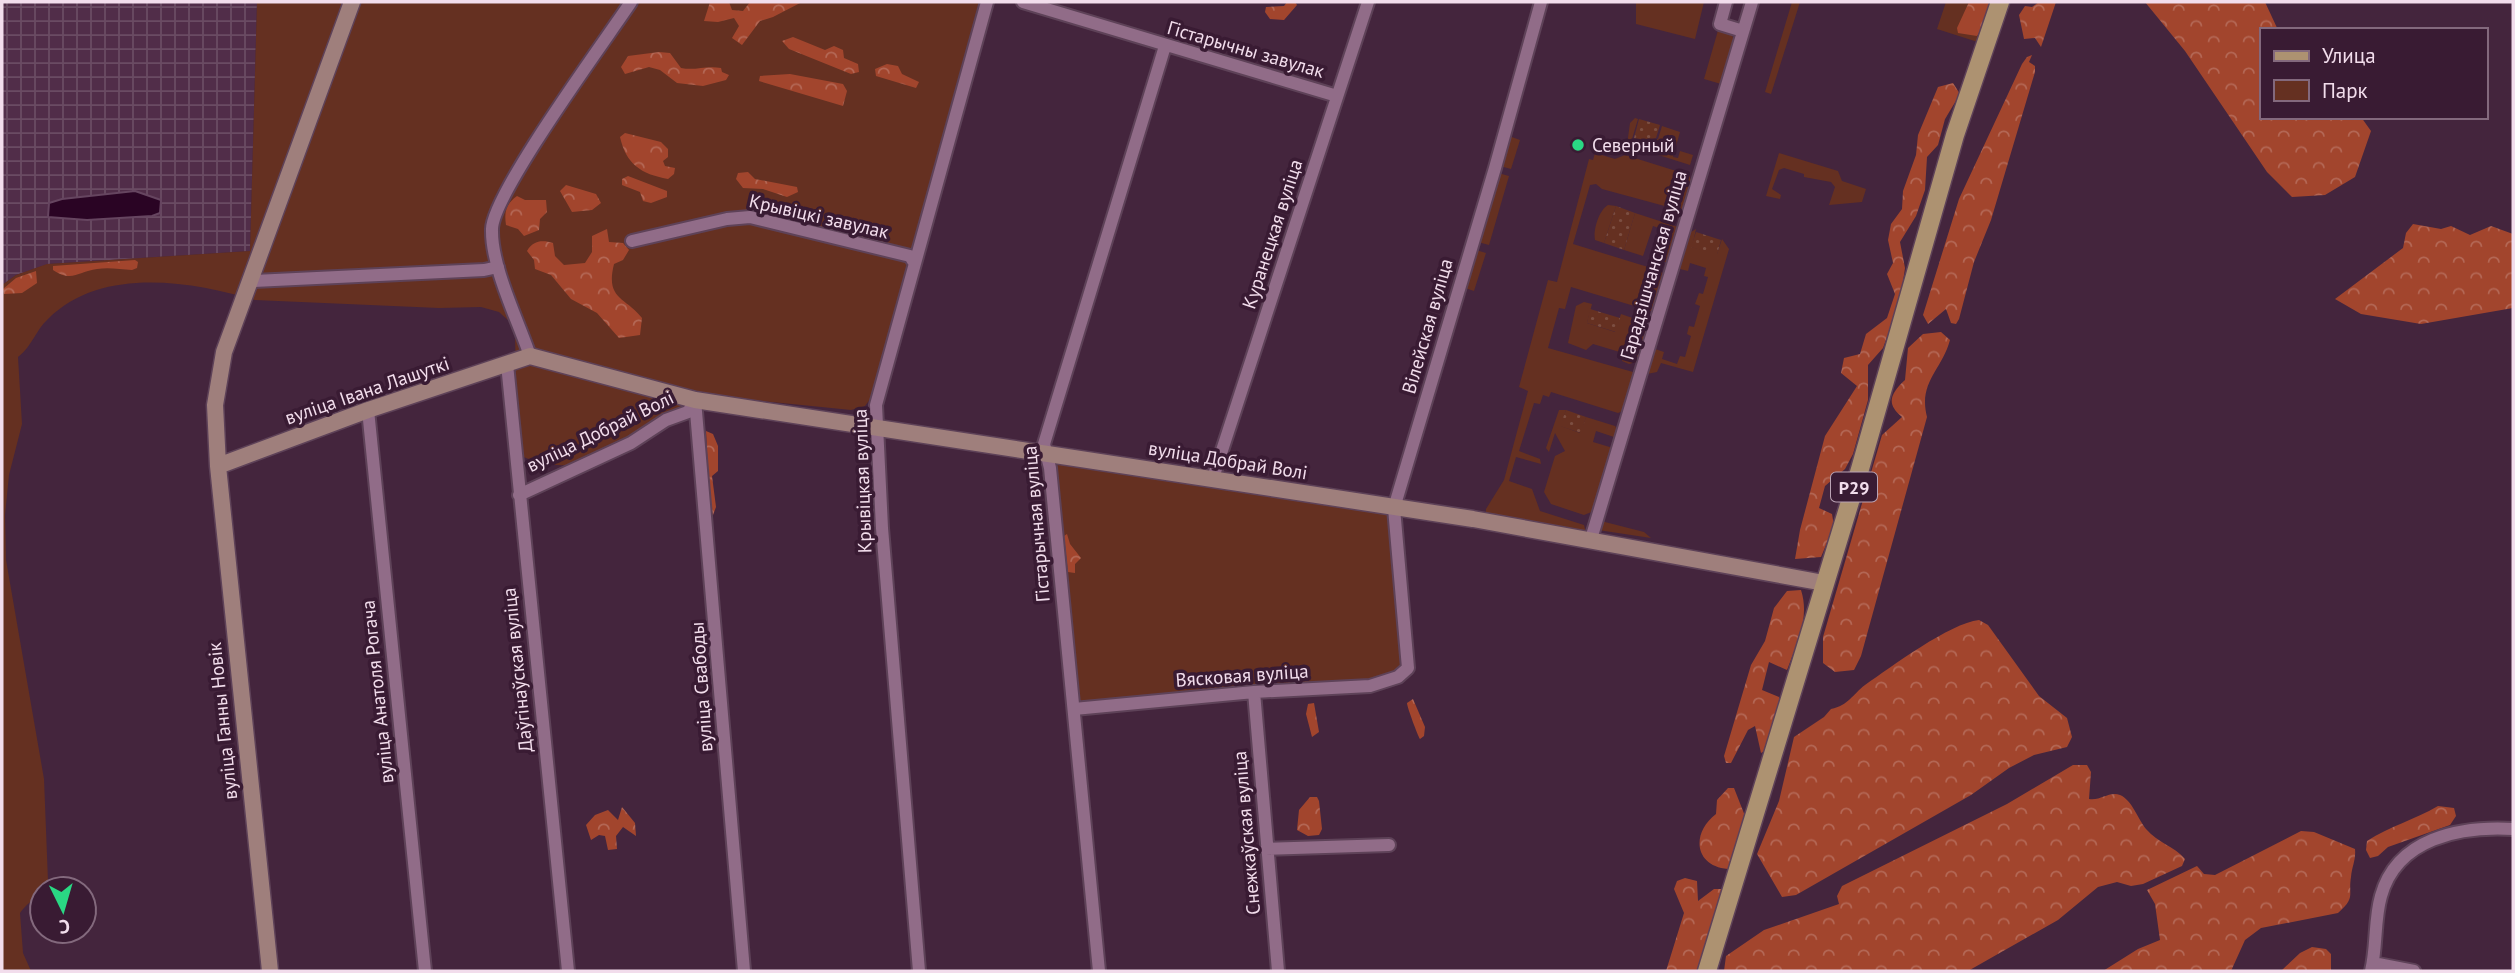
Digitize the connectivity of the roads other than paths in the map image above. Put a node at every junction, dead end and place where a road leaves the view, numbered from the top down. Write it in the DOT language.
graph roads {
  1 [pos="352,2"];
  2 [pos="631,2"];
  3 [pos="987,2"];
  4 [pos="1023,2"];
  5 [pos="1368,2"];
  6 [pos="1541,2"];
  7 [pos="1726,2"];
  8 [pos="1752,2"];
  9 [pos="2000,2"];
  10 [pos="1743,31"];
  11 [pos="1166,46"];
  12 [pos="1337,96"];
  13 [pos="632,241"];
  14 [pos="913,261"];
  15 [pos="498,267"];
  16 [pos="252,281"];
  17 [pos="530,356"];
  18 [pos="507,364"];
  19 [pos="695,400"];
  20 [pos="368,410"];
  21 [pos="875,426"];
  22 [pos="1046,455"];
  23 [pos="218,466"];
  24 [pos="1213,478"];
  25 [pos="519,495"];
  26 [pos="1394,508"];
  27 [pos="1591,539"];
  28 [pos="1824,583"];
  29 [pos="1408,668"];
  30 [pos="1254,692"];
  31 [pos="1074,709"];
  32 [pos="2513,829"];
  33 [pos="1389,845"];
  34 [pos="1266,849"];
  35 [pos="2372,967"];
  36 [pos="270,971"];
  37 [pos="425,971"];
  38 [pos="568,971"];
  39 [pos="744,971"];
  40 [pos="919,971"];
  41 [pos="1099,971"];
  42 [pos="1278,971"];
  43 [pos="1707,971"];
  44 [pos="2414,971"];
  1 -- 16 [label="street, вуліца Ганны Новік"];
  2 -- 15 [label="street"];
  3 -- 14 [label="street, Крывіцкая вуліца"];
  4 -- 11 [label="street, Гістарычны завулак"];
  5 -- 12 [label="street, Куранецкая вуліца"];
  6 -- 26 [label="street, Вілейская вуліца"];
  7 -- 10 [label="street"];
  8 -- 10 [label="street, Гарадзішчанская вуліца"];
  9 -- 28 [label="main road, Р29"];
  10 -- 27 [label="street, Гарадзішчанская вуліца"];
  11 -- 12 [label="street, Гістарычны завулак"];
  11 -- 22 [label="street, Гістарычная вуліца"];
  12 -- 24 [label="street, Куранецкая вуліца"];
  13 -- 14 [label="street, Крывіцкі завулак"];
  14 -- 21 [label="street, Крывіцкая вуліца"];
  15 -- 16 [label="street"];
  15 -- 17 [label="street"];
  16 -- 23 [label="street, вуліца Ганны Новік"];
  17 -- 18 [label="street, вуліца Івана Лашуткі"];
  17 -- 19 [label="street, вуліца Добрай Волі"];
  18 -- 20 [label="street, вуліца Івана Лашуткі"];
  18 -- 25 [label="street, Даўгінаўская вуліца"];
  19 -- 21 [label="street, вуліца Добрай Волі"];
  19 -- 25 [label="street, вуліца Добрай Волі"];
  19 -- 39 [label="street, вуліца Свабоды"];
  20 -- 23 [label="street, вуліца Івана Лашуткі"];
  20 -- 37 [label="street, вуліца Анатоля Рогача"];
  21 -- 22 [label="street, вуліца Добрай Волі"];
  21 -- 40 [label="street, Крывіцкая вуліца"];
  22 -- 24 [label="street, вуліца Добрай Волі"];
  22 -- 31 [label="street, Гістарычная вуліца"];
  23 -- 36 [label="street, вуліца Ганны Новік"];
  24 -- 26 [label="street, вуліца Добрай Волі"];
  25 -- 38 [label="street, Даўгінаўская вуліца"];
  26 -- 27 [label="street, вуліца Добрай Волі"];
  26 -- 29 [label="street, Вілейская вуліца"];
  27 -- 28 [label="street, вуліца Добрай Волі"];
  28 -- 43 [label="main road, Р29"];
  29 -- 30 [label="street, Вясковая вуліца"];
  30 -- 31 [label="street, Вясковая вуліца"];
  30 -- 34 [label="street, Снежкаўская вуліца"];
  31 -- 41 [label="street, Гістарычная вуліца"];
  32 -- 35 [label="street"];
  33 -- 34 [label="street"];
  34 -- 42 [label="street, Снежкаўская вуліца"];
  35 -- 44 [label="street"];
}
